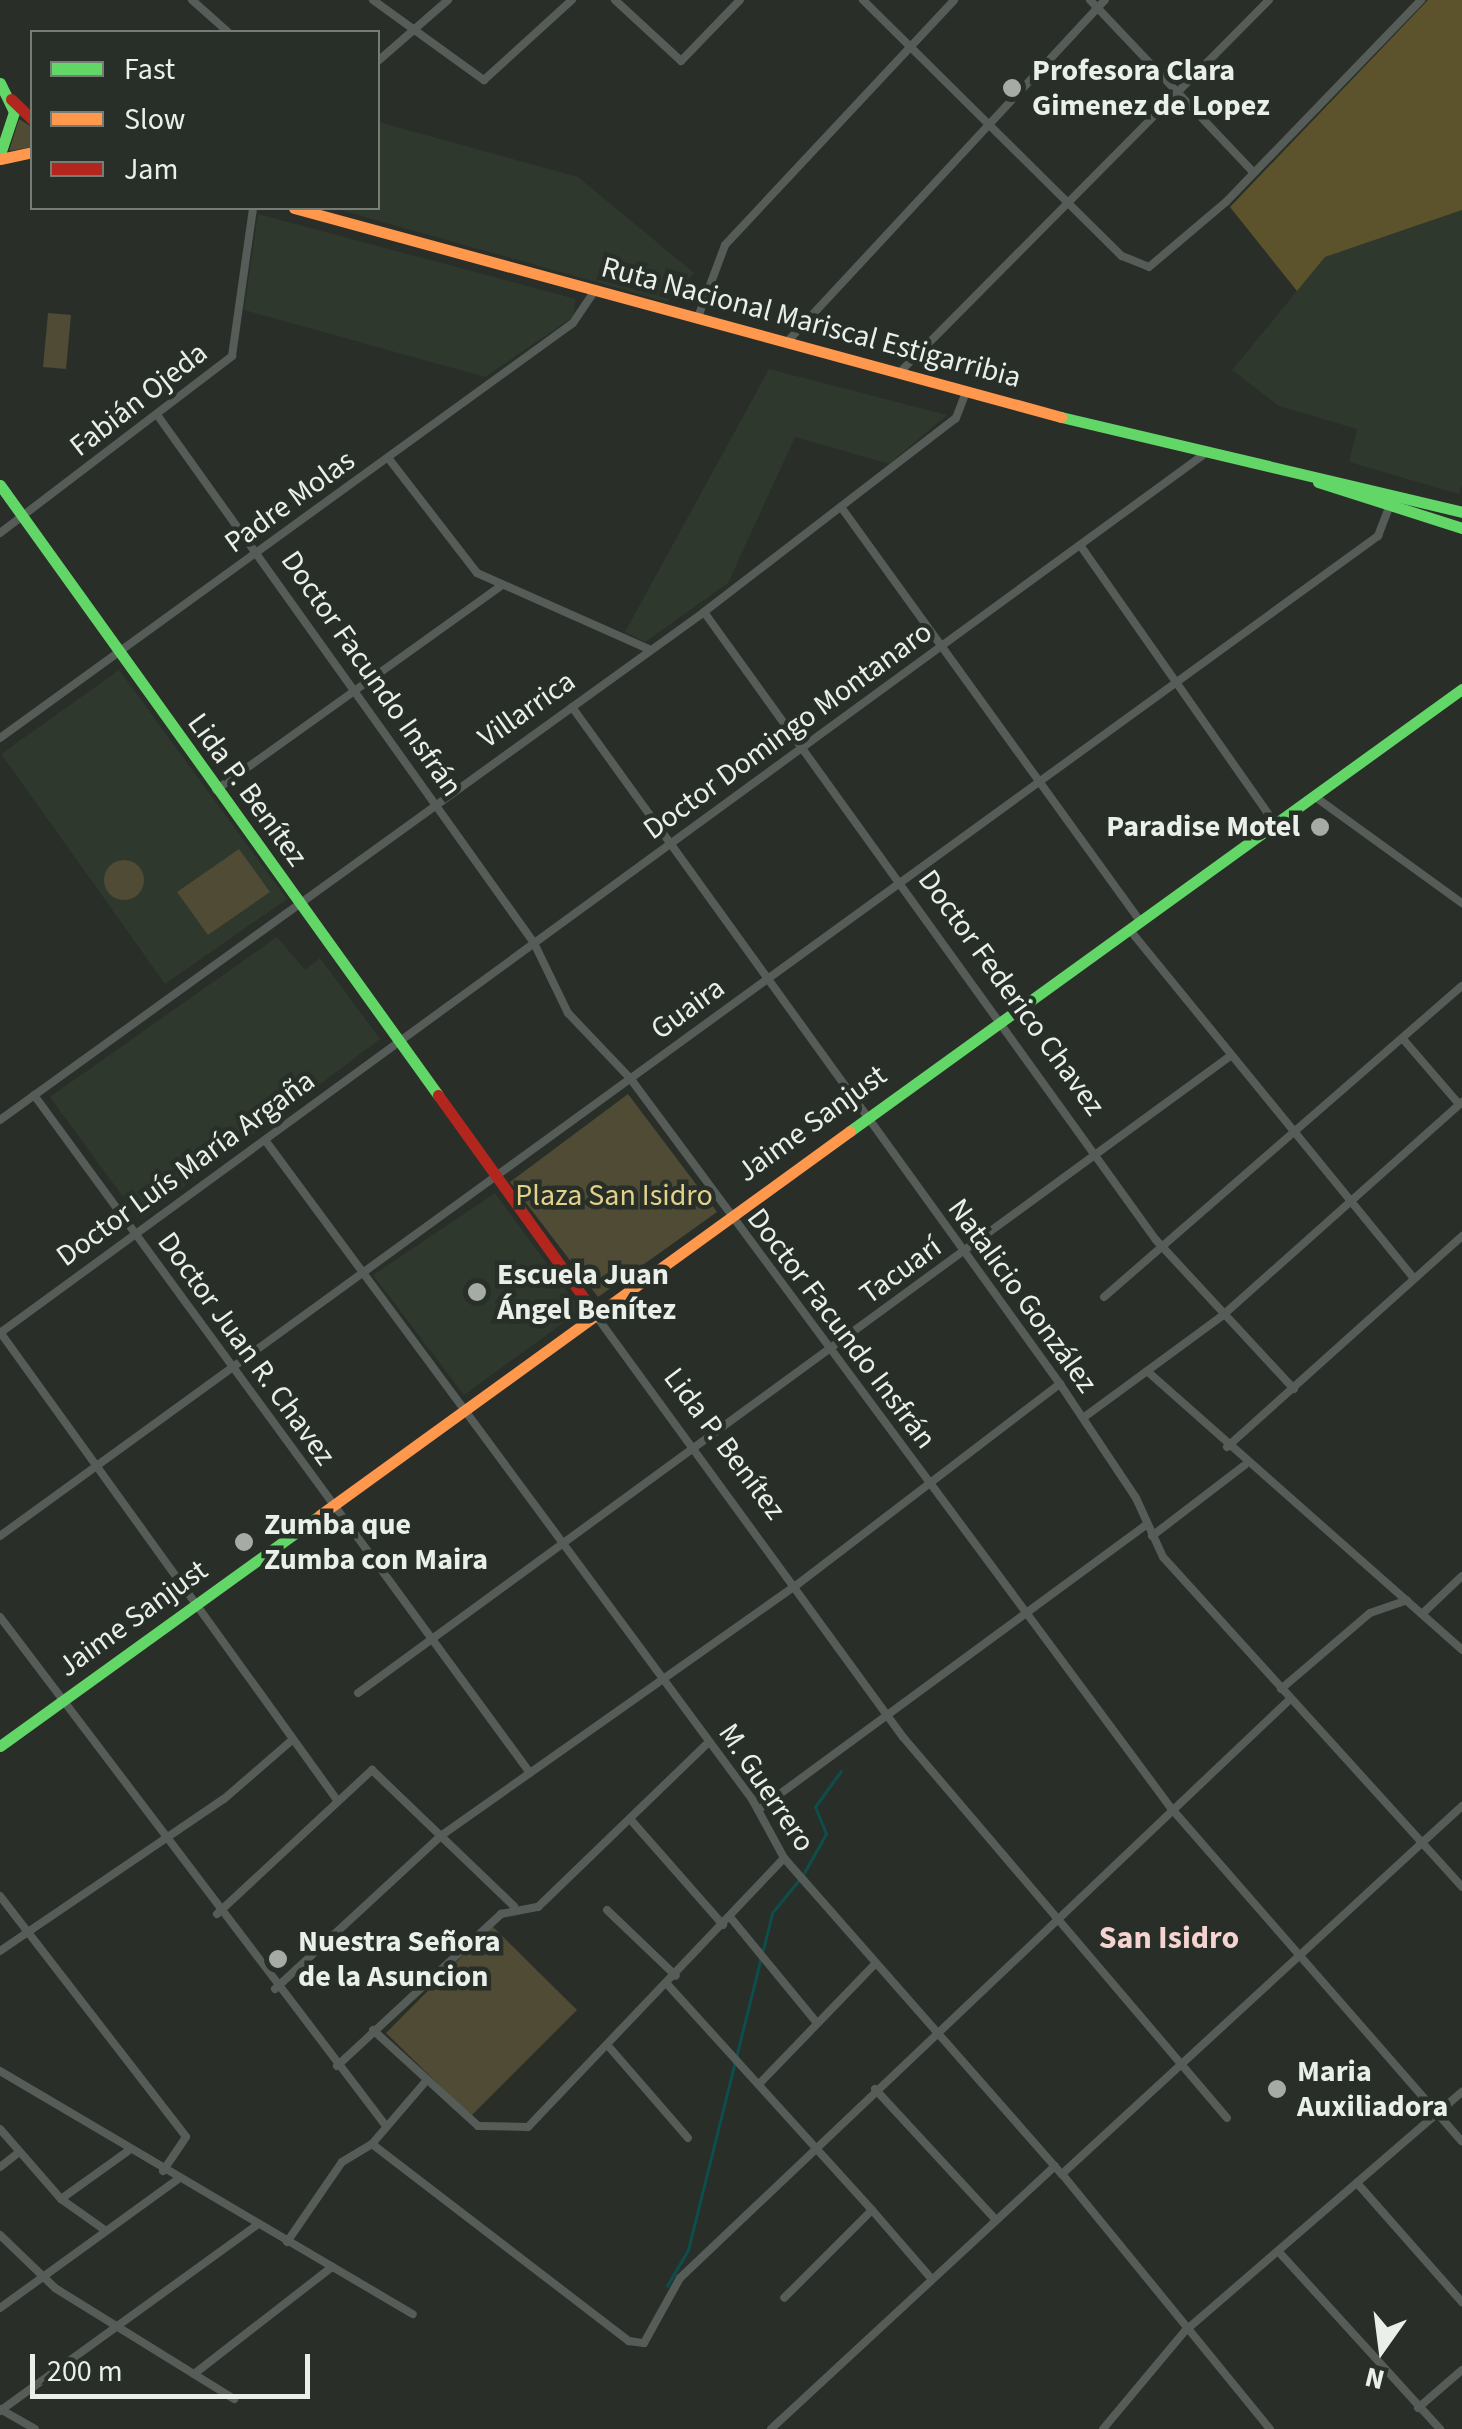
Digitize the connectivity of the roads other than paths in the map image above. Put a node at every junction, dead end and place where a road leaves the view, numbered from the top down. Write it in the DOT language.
graph roads {
  1 [pos="192,0"];
  2 [pos="374,0"];
  3 [pos="448,0"];
  4 [pos="572,0"];
  5 [pos="616,0"];
  6 [pos="740,0"];
  7 [pos="864,0"];
  8 [pos="954,0"];
  9 [pos="1090,0"];
  10 [pos="1105,0"];
  11 [pos="1269,0"];
  12 [pos="1421,0"];
  13 [pos="1097,8"];
  14 [pos="226,30"];
  15 [pos="403,30"];
  16 [pos="910,44"];
  17 [pos="380,59"];
  18 [pos="0,82"];
  19 [pos="1178,96"];
  20 [pos="11,98"];
  21 [pos="30,117"];
  22 [pos="988,118"];
  23 [pos="30,152"];
  24 [pos="0,156"];
  25 [pos="1254,174"];
  26 [pos="1069,204"];
  27 [pos="253,210"];
  28 [pos="305,210"];
  29 [pos="595,290"];
  30 [pos="698,317"];
  31 [pos="787,342"];
  32 [pos="899,373"];
  33 [pos="966,392"];
  34 [pos="158,416"];
  35 [pos="1203,455"];
  36 [pos="389,459"];
  37 [pos="1316,481"];
  38 [pos="0,485"];
  39 [pos="841,507"];
  40 [pos="1389,508"];
  41 [pos="1462,512"];
  42 [pos="22,518"];
  43 [pos="1462,528"];
  44 [pos="0,533"];
  45 [pos="1080,546"];
  46 [pos="258,553"];
  47 [pos="500,587"];
  48 [pos="704,612"];
  49 [pos="943,645"];
  50 [pos="651,650"];
  51 [pos="118,655"];
  52 [pos="1177,682"];
  53 [pos="1462,689"];
  54 [pos="355,691"];
  55 [pos="572,707"];
  56 [pos="0,738"];
  57 [pos="804,747"];
  58 [pos="1039,782"];
  59 [pos="216,790"];
  60 [pos="1314,796"];
  61 [pos="434,801"];
  62 [pos="1275,824"];
  63 [pos="670,844"];
  64 [pos="902,882"];
  65 [pos="296,902"];
  66 [pos="1462,903"];
  67 [pos="1134,925"];
  68 [pos="534,943"];
  69 [pos="765,981"];
  70 [pos="1462,986"];
  71 [pos="1002,1019"];
  72 [pos="1403,1039"];
  73 [pos="398,1042"];
  74 [pos="1229,1057"];
  75 [pos="630,1078"];
  76 [pos="34,1095"];
  77 [pos="1460,1103"];
  78 [pos="865,1117"];
  79 [pos="0,1120"];
  80 [pos="1290,1135"];
  81 [pos="265,1140"];
  82 [pos="1098,1153"];
  83 [pos="494,1176"];
  84 [pos="1346,1202"];
  85 [pos="728,1216"];
  86 [pos="134,1235"];
  87 [pos="1462,1236"];
  88 [pos="1165,1249"];
  89 [pos="964,1253"];
  90 [pos="362,1272"];
  91 [pos="1412,1276"];
  92 [pos="1104,1297"];
  93 [pos="594,1312"];
  94 [pos="1222,1316"];
  95 [pos="0,1332"];
  96 [pos="826,1354"];
  97 [pos="230,1368"];
  98 [pos="1147,1370"];
  99 [pos="1060,1384"];
  100 [pos="1294,1389"];
  101 [pos="464,1407"];
  102 [pos="1083,1418"];
  103 [pos="694,1446"];
  104 [pos="1227,1447"];
  105 [pos="97,1465"];
  106 [pos="1245,1465"];
  107 [pos="930,1484"];
  108 [pos="331,1504"];
  109 [pos="1147,1524"];
  110 [pos="0,1536"];
  111 [pos="1152,1536"];
  112 [pos="565,1546"];
  113 [pos="1462,1576"];
  114 [pos="798,1584"];
  115 [pos="1408,1600"];
  116 [pos="198,1602"];
  117 [pos="1422,1614"];
  118 [pos="1024,1615"];
  119 [pos="0,1616"];
  120 [pos="430,1638"];
  121 [pos="1462,1650"];
  122 [pos="662,1678"];
  123 [pos="1280,1689"];
  124 [pos="358,1693"];
  125 [pos="1289,1700"];
  126 [pos="62,1702"];
  127 [pos="889,1716"];
  128 [pos="292,1740"];
  129 [pos="709,1742"];
  130 [pos="0,1746"];
  131 [pos="530,1773"];
  132 [pos="338,1800"];
  133 [pos="1462,1806"];
  134 [pos="1171,1808"];
  135 [pos="758,1810"];
  136 [pos="630,1819"];
  137 [pos="442,1835"];
  138 [pos="163,1842"];
  139 [pos="1420,1843"];
  140 [pos="784,1858"];
  141 [pos="1462,1887"];
  142 [pos="0,1896"];
  143 [pos="514,1906"];
  144 [pos="607,1910"];
  145 [pos="218,1914"];
  146 [pos="730,1917"];
  147 [pos="1051,1918"];
  148 [pos="722,1925"];
  149 [pos="28,1932"];
  150 [pos="0,1951"];
  151 [pos="1296,1954"];
  152 [pos="874,1965"];
  153 [pos="676,1976"];
  154 [pos="668,1985"];
  155 [pos="275,1989"];
  156 [pos="817,2024"];
  157 [pos="373,2030"];
  158 [pos="932,2032"];
  159 [pos="610,2048"];
  160 [pos="1178,2062"];
  161 [pos="337,2066"];
  162 [pos="0,2071"];
  163 [pos="426,2081"];
  164 [pos="760,2082"];
  165 [pos="874,2089"];
  166 [pos="1462,2092"];
  167 [pos="1438,2113"];
  168 [pos="1227,2118"];
  169 [pos="386,2126"];
  170 [pos="0,2130"];
  171 [pos="688,2138"];
  172 [pos="1462,2141"];
  173 [pos="372,2144"];
  174 [pos="128,2151"];
  175 [pos="816,2151"];
  176 [pos="18,2154"];
  177 [pos="0,2167"];
  178 [pos="1059,2170"];
  179 [pos="163,2171"];
  180 [pos="178,2179"];
  181 [pos="1357,2183"];
  182 [pos="61,2199"];
  183 [pos="872,2210"];
  184 [pos="995,2219"];
  185 [pos="257,2225"];
  186 [pos="106,2231"];
  187 [pos="0,2235"];
  188 [pos="287,2242"];
  189 [pos="1278,2251"];
  190 [pos="332,2267"];
  191 [pos="42,2277"];
  192 [pos="930,2278"];
  193 [pos="784,2298"];
  194 [pos="1462,2302"];
  195 [pos="0,2308"];
  196 [pos="413,2314"];
  197 [pos="117,2328"];
  198 [pos="1185,2331"];
  199 [pos="1462,2370"];
  200 [pos="194,2374"];
  201 [pos="234,2399"];
  202 [pos="1418,2408"];
  203 [pos="0,2410"];
  204 [pos="36,2429"];
  205 [pos="772,2429"];
  206 [pos="1103,2429"];
  207 [pos="1270,2429"];
  208 [pos="1440,2429"];
  1 -- 14 [label="street"];
  2 -- 15 [label="street"];
  3 -- 15 [label="street"];
  4 -- 15 [label="street"];
  5 -- 6 [label="street"];
  7 -- 16 [label="street"];
  8 -- 16 [label="street"];
  9 -- 13 [label="street"];
  10 -- 13 [label="street"];
  11 -- 19 [label="street"];
  12 -- 25 [label="street"];
  13 -- 19 [label="street"];
  13 -- 22 [label="street"];
  15 -- 17 [label="street"];
  16 -- 22 [label="street"];
  16 -- 30 [label="street"];
  18 -- 20 [label="main road"];
  19 -- 25 [label="street"];
  19 -- 26 [label="street"];
  20 -- 21 [label="main road"];
  20 -- 24 [label="main road"];
  22 -- 26 [label="street"];
  22 -- 31 [label="street"];
  23 -- 24 [label="main road"];
  25 -- 26 [label="street"];
  26 -- 32 [label="street"];
  27 -- 34 [label="street, Fabián Ojeda"];
  28 -- 29 [label="main road, Ruta Nacional Mariscal Estigarribia"];
  29 -- 30 [label="main road, Ruta Nacional Mariscal Estigarribia"];
  29 -- 36 [label="street, Padre Molas"];
  30 -- 31 [label="main road, Ruta Nacional Mariscal Estigarribia"];
  31 -- 32 [label="main road, Ruta Nacional Mariscal Estigarribia"];
  32 -- 33 [label="main road, Ruta Nacional Mariscal Estigarribia"];
  33 -- 35 [label="main road, Ruta Nacional Mariscal Estigarribia"];
  33 -- 39 [label="street, Villarrica"];
  34 -- 42 [label="street, Fabián Ojeda"];
  34 -- 46 [label="street, Doctor Facundo Insfrán"];
  35 -- 37 [label="main road, Ruta Nacional Mariscal Estigarribia"];
  35 -- 45 [label="street, Doctor Domingo Montanaro"];
  36 -- 46 [label="street, Padre Molas"];
  36 -- 47 [label="street"];
  37 -- 40 [label="main road, Ruta Nacional Mariscal Estigarribia"];
  37 -- 41 [label="main road, Ruta Nacional Mariscal Estigarribia"];
  38 -- 42 [label="main road, Lida P. Benítez"];
  39 -- 48 [label="street, Villarrica"];
  39 -- 49 [label="street"];
  40 -- 43 [label="main road, Ruta Nacional Mariscal Estigarribia"];
  40 -- 52 [label="street, Guaira"];
  42 -- 44 [label="street, Fabián Ojeda"];
  42 -- 51 [label="main road, Lida P. Benítez"];
  45 -- 49 [label="street, Doctor Domingo Montanaro"];
  45 -- 52 [label="street"];
  46 -- 51 [label="street, Padre Molas"];
  46 -- 54 [label="street, Doctor Facundo Insfrán"];
  47 -- 50 [label="street"];
  47 -- 54 [label="street"];
  48 -- 50 [label="street, Villarrica"];
  48 -- 57 [label="street, Doctor Federico Chavez"];
  49 -- 57 [label="street, Doctor Domingo Montanaro"];
  49 -- 58 [label="street"];
  50 -- 55 [label="street, Villarrica"];
  51 -- 56 [label="street, Padre Molas"];
  51 -- 59 [label="main road, Lida P. Benítez"];
  52 -- 58 [label="street, Guaira"];
  52 -- 62 [label="street"];
  53 -- 60 [label="main road, Jaime Sanjust"];
  54 -- 59 [label="street"];
  54 -- 61 [label="street, Doctor Facundo Insfrán"];
  55 -- 61 [label="street, Villarrica"];
  55 -- 63 [label="street, Natalicio González"];
  57 -- 63 [label="street, Doctor Domingo Montanaro"];
  57 -- 64 [label="street, Doctor Federico Chavez"];
  58 -- 64 [label="street, Guaira"];
  58 -- 67 [label="street"];
  59 -- 65 [label="main road, Lida P. Benítez"];
  60 -- 62 [label="main road, Jaime Sanjust"];
  60 -- 66 [label="street"];
  61 -- 65 [label="street, Villarrica"];
  61 -- 68 [label="street, Doctor Facundo Insfrán"];
  62 -- 67 [label="main road, Jaime Sanjust"];
  63 -- 68 [label="street, Doctor Domingo Montanaro"];
  63 -- 69 [label="street, Natalicio González"];
  64 -- 69 [label="street, Guaira"];
  64 -- 71 [label="street, Doctor Federico Chavez"];
  65 -- 73 [label="main road, Lida P. Benítez"];
  65 -- 76 [label="street, Villarrica"];
  67 -- 71 [label="main road, Jaime Sanjust"];
  67 -- 74 [label="street"];
  68 -- 73 [label="street, Doctor Domingo Montanaro"];
  68 -- 75 [label="street, Doctor Facundo Insfrán"];
  69 -- 75 [label="street, Guaira"];
  69 -- 78 [label="street, Natalicio González"];
  70 -- 72 [label="street"];
  71 -- 78 [label="main road, Jaime Sanjust"];
  71 -- 82 [label="street, Doctor Federico Chavez"];
  72 -- 77 [label="street"];
  72 -- 80 [label="street"];
  73 -- 81 [label="street, Doctor Luís María Argaña"];
  73 -- 83 [label="main road, Lida P. Benítez"];
  74 -- 80 [label="street"];
  74 -- 82 [label="street, Tacuarí"];
  75 -- 83 [label="street, Guaira"];
  75 -- 85 [label="street, Doctor Facundo Insfrán"];
  76 -- 79 [label="street, Villarrica"];
  76 -- 86 [label="street, Doctor Juan R. Chavez"];
  77 -- 84 [label="street"];
  78 -- 85 [label="main road, Jaime Sanjust"];
  78 -- 89 [label="street, Natalicio González"];
  80 -- 84 [label="street"];
  80 -- 88 [label="street"];
  81 -- 86 [label="street, Doctor Luís María Argaña"];
  81 -- 90 [label="street, M. Guerrero"];
  82 -- 88 [label="street, Doctor Federico Chavez"];
  82 -- 89 [label="street, Tacuarí"];
  83 -- 90 [label="street, Guaira"];
  83 -- 93 [label="main road, Lida P. Benítez"];
  84 -- 91 [label="street"];
  84 -- 94 [label="street"];
  85 -- 93 [label="main road, Jaime Sanjust"];
  85 -- 96 [label="street, Doctor Facundo Insfrán"];
  86 -- 95 [label="street, Doctor Luís María Argaña"];
  86 -- 97 [label="street, Doctor Juan R. Chavez"];
  87 -- 91 [label="street"];
  88 -- 92 [label="street"];
  88 -- 94 [label="street, Doctor Federico Chavez"];
  89 -- 96 [label="street, Tacuarí"];
  89 -- 99 [label="street, Natalicio González"];
  90 -- 97 [label="street, Guaira"];
  90 -- 101 [label="street, M. Guerrero"];
  91 -- 100 [label="street"];
  93 -- 101 [label="main road, Jaime Sanjust"];
  93 -- 103 [label="street, Lida P. Benítez"];
  94 -- 98 [label="street"];
  94 -- 100 [label="street, Doctor Federico Chavez"];
  95 -- 105 [label="street"];
  96 -- 103 [label="street, Tacuarí"];
  96 -- 107 [label="street, Doctor Facundo Insfrán"];
  97 -- 105 [label="street, Guaira"];
  97 -- 108 [label="street, Doctor Juan R. Chavez"];
  98 -- 102 [label="street"];
  98 -- 104 [label="street"];
  99 -- 102 [label="street, Natalicio González"];
  99 -- 107 [label="street"];
  100 -- 104 [label="street"];
  101 -- 108 [label="main road, Jaime Sanjust"];
  101 -- 112 [label="street, M. Guerrero"];
  102 -- 109 [label="street, Natalicio González"];
  103 -- 112 [label="street, Tacuarí"];
  103 -- 114 [label="street, Lida P. Benítez"];
  104 -- 106 [label="street"];
  105 -- 110 [label="street, Guaira"];
  105 -- 116 [label="street"];
  106 -- 111 [label="street"];
  106 -- 115 [label="street"];
  107 -- 114 [label="street"];
  107 -- 118 [label="street, Doctor Facundo Insfrán"];
  108 -- 116 [label="main road, Jaime Sanjust"];
  108 -- 120 [label="street, Doctor Juan R. Chavez"];
  109 -- 111 [label="street, Natalicio González"];
  109 -- 118 [label="street"];
  111 -- 123 [label="street, Natalicio González"];
  112 -- 120 [label="street, Tacuarí"];
  112 -- 122 [label="street, M. Guerrero"];
  113 -- 117 [label="street"];
  114 -- 122 [label="street"];
  114 -- 127 [label="street, Lida P. Benítez"];
  115 -- 117 [label="street"];
  115 -- 123 [label="street"];
  116 -- 126 [label="main road, Jaime Sanjust"];
  116 -- 128 [label="street"];
  117 -- 121 [label="street"];
  118 -- 127 [label="street"];
  118 -- 134 [label="street, Doctor Facundo Insfrán"];
  119 -- 126 [label="street"];
  120 -- 124 [label="street, Tacuarí"];
  120 -- 131 [label="street, Doctor Juan R. Chavez"];
  122 -- 129 [label="street, M. Guerrero"];
  122 -- 131 [label="street"];
  123 -- 125 [label="street, Natalicio González"];
  125 -- 134 [label="street"];
  125 -- 139 [label="street, Natalicio González"];
  126 -- 130 [label="main road, Jaime Sanjust"];
  126 -- 138 [label="street"];
  127 -- 135 [label="street"];
  127 -- 147 [label="street, Lida P. Benítez"];
  128 -- 132 [label="street"];
  128 -- 138 [label="street"];
  129 -- 135 [label="street, M. Guerrero"];
  129 -- 136 [label="street"];
  131 -- 137 [label="street"];
  132 -- 137 [label="street"];
  132 -- 145 [label="street"];
  133 -- 139 [label="street"];
  134 -- 147 [label="street"];
  134 -- 151 [label="street, Doctor Facundo Insfrán"];
  135 -- 140 [label="street, M. Guerrero"];
  136 -- 143 [label="street"];
  136 -- 148 [label="street"];
  137 -- 143 [label="street"];
  137 -- 155 [label="street"];
  138 -- 145 [label="street"];
  138 -- 149 [label="street"];
  139 -- 141 [label="street, Natalicio González"];
  139 -- 151 [label="street"];
  140 -- 146 [label="street"];
  140 -- 152 [label="street, M. Guerrero"];
  142 -- 149 [label="street"];
  143 -- 157 [label="street"];
  144 -- 153 [label="street"];
  145 -- 155 [label="street"];
  146 -- 148 [label="street"];
  146 -- 156 [label="street"];
  147 -- 158 [label="street"];
  147 -- 160 [label="street, Lida P. Benítez"];
  148 -- 153 [label="street"];
  149 -- 150 [label="street"];
  149 -- 179 [label="street"];
  151 -- 160 [label="street"];
  151 -- 167 [label="street, Doctor Facundo Insfrán"];
  152 -- 156 [label="street"];
  152 -- 158 [label="street, M. Guerrero"];
  153 -- 154 [label="street"];
  154 -- 159 [label="street"];
  154 -- 164 [label="street"];
  155 -- 161 [label="street"];
  156 -- 164 [label="street"];
  157 -- 161 [label="street"];
  157 -- 163 [label="street"];
  158 -- 165 [label="street"];
  158 -- 178 [label="street, M. Guerrero"];
  159 -- 163 [label="street"];
  159 -- 171 [label="street"];
  160 -- 168 [label="street, Lida P. Benítez"];
  160 -- 178 [label="street"];
  161 -- 169 [label="street"];
  162 -- 174 [label="street"];
  163 -- 169 [label="street"];
  164 -- 175 [label="street"];
  165 -- 175 [label="street"];
  165 -- 184 [label="street"];
  166 -- 167 [label="street"];
  167 -- 172 [label="street, Doctor Facundo Insfrán"];
  167 -- 181 [label="street"];
  169 -- 173 [label="street"];
  170 -- 176 [label="street"];
  173 -- 175 [label="street"];
  173 -- 188 [label="street"];
  174 -- 179 [label="street"];
  174 -- 182 [label="street"];
  175 -- 183 [label="street"];
  176 -- 177 [label="street"];
  176 -- 182 [label="street"];
  178 -- 184 [label="street"];
  178 -- 198 [label="street, M. Guerrero"];
  179 -- 180 [label="street"];
  180 -- 185 [label="street"];
  180 -- 186 [label="street"];
  181 -- 189 [label="street"];
  181 -- 194 [label="street"];
  182 -- 186 [label="street"];
  183 -- 192 [label="street"];
  183 -- 193 [label="street"];
  184 -- 192 [label="street"];
  185 -- 188 [label="street"];
  185 -- 197 [label="street"];
  186 -- 191 [label="street"];
  187 -- 191 [label="street"];
  188 -- 190 [label="street"];
  189 -- 198 [label="street"];
  189 -- 202 [label="street"];
  190 -- 196 [label="street"];
  190 -- 200 [label="street"];
  191 -- 195 [label="street"];
  191 -- 197 [label="street"];
  192 -- 205 [label="street"];
  197 -- 200 [label="street"];
  197 -- 203 [label="street"];
  198 -- 206 [label="street"];
  198 -- 207 [label="street, M. Guerrero"];
  199 -- 202 [label="street"];
  200 -- 201 [label="street"];
  202 -- 208 [label="street"];
  203 -- 204 [label="street"];
}
